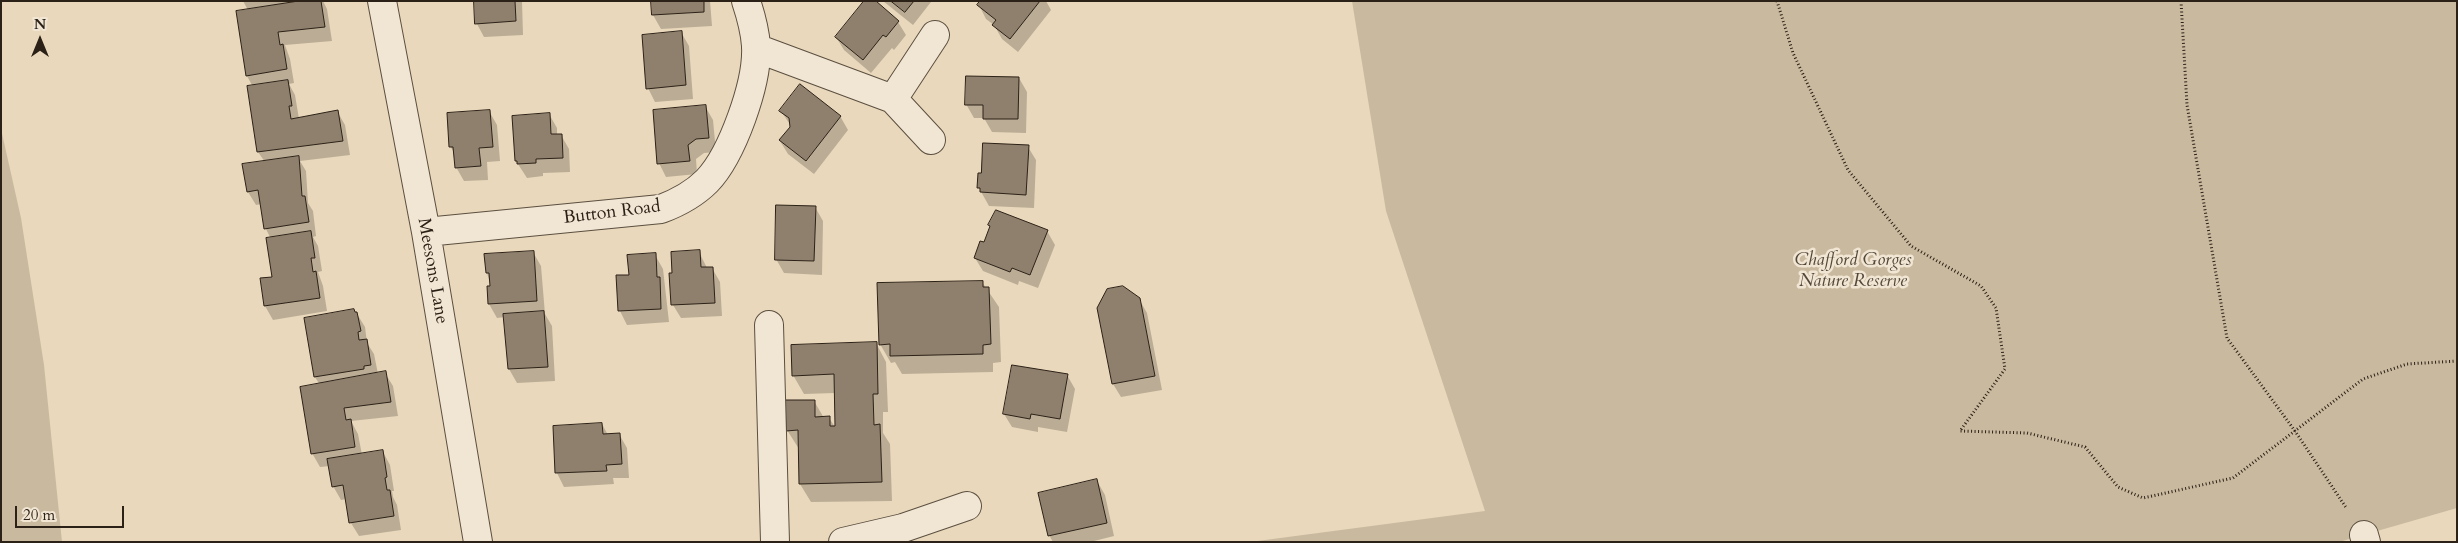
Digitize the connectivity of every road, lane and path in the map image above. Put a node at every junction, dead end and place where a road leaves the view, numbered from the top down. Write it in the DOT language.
graph roads {
  1 [pos="382,1"];
  2 [pos="746,1"];
  3 [pos="1777,1"];
  4 [pos="2181,1"];
  5 [pos="935,35"];
  6 [pos="756,48"];
  7 [pos="893,99"];
  8 [pos="931,140"];
  9 [pos="426,232"];
  10 [pos="769,325"];
  11 [pos="2457,361"];
  12 [pos="2295,431"];
  13 [pos="967,506"];
  14 [pos="2365,538"];
  15 [pos="478,542"];
  16 [pos="775,542"];
  17 [pos="844,542"];
  1 -- 9 [label="street, Meesons Lane"];
  2 -- 6 [label="street, Button Road"];
  3 -- 12 [label="path"];
  4 -- 12 [label="path"];
  5 -- 7 [label="street"];
  6 -- 7 [label="street"];
  6 -- 9 [label="street, Button Road"];
  7 -- 8 [label="street"];
  9 -- 15 [label="street, Meesons Lane"];
  10 -- 16 [label="street"];
  11 -- 12 [label="path"];
  12 -- 14 [label="path"];
  13 -- 17 [label="street"];
}
